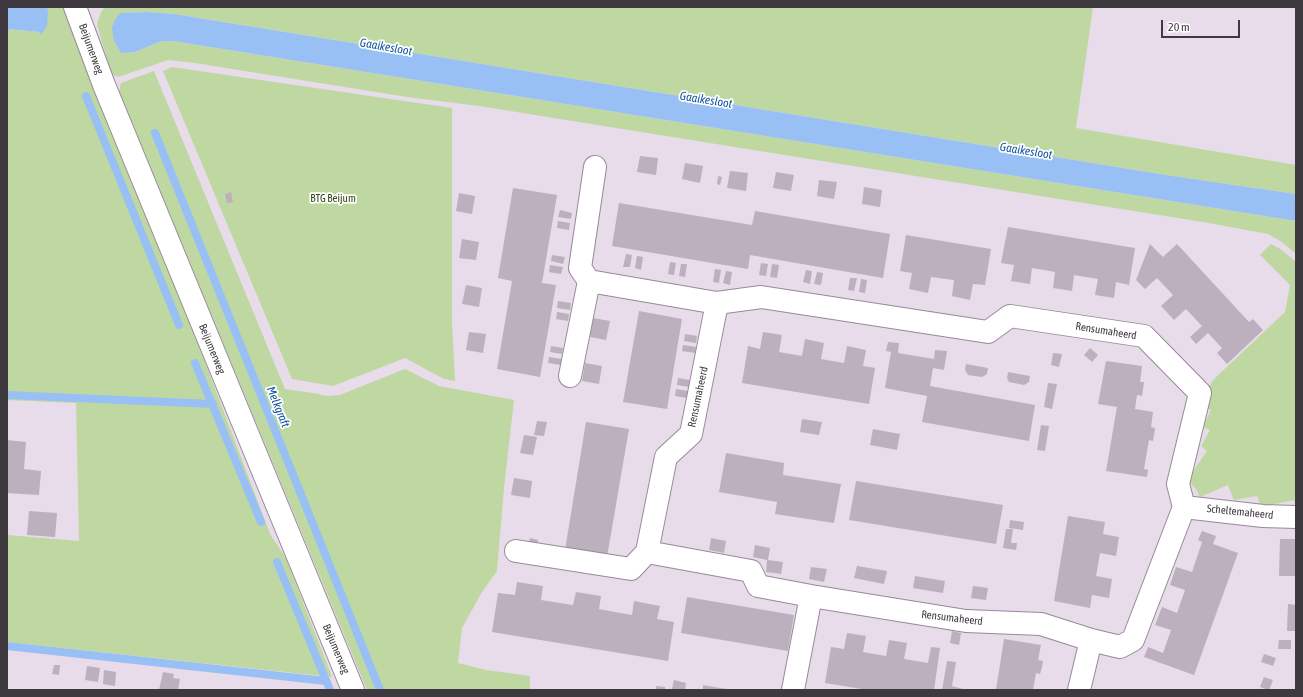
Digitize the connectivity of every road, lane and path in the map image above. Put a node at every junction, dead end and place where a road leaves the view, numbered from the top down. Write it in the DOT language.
graph roads {
  1 [pos="76,7"];
  2 [pos="595,168"];
  3 [pos="589,281"];
  4 [pos="717,304"];
  5 [pos="570,376"];
  6 [pos="1184,507"];
  7 [pos="1296,517"];
  8 [pos="516,551"];
  9 [pos="647,552"];
  10 [pos="811,596"];
  11 [pos="1091,640"];
  12 [pos="353,690"];
  13 [pos="793,690"];
  14 [pos="1079,690"];
  1 -- 12 [label="street, Beijumerweg"];
  2 -- 3 [label="street"];
  3 -- 4 [label="street, Rensumaheerd"];
  3 -- 5 [label="street"];
  4 -- 6 [label="street, Rensumaheerd"];
  4 -- 9 [label="street, Rensumaheerd"];
  6 -- 7 [label="street, Scheltemaheerd"];
  6 -- 11 [label="street, Rensumaheerd"];
  8 -- 9 [label="street"];
  9 -- 10 [label="street, Rensumaheerd"];
  10 -- 11 [label="street, Rensumaheerd"];
  10 -- 13 [label="street"];
  11 -- 14 [label="street"];
}
